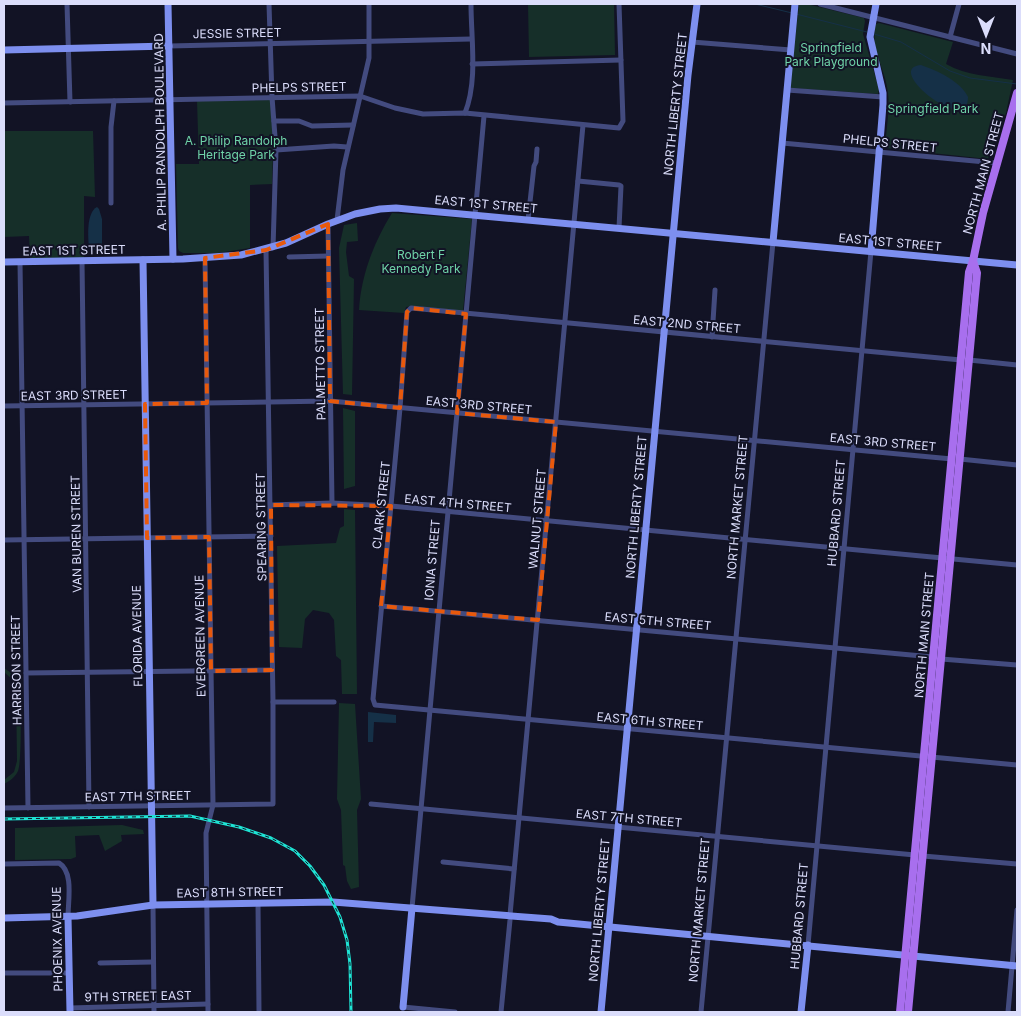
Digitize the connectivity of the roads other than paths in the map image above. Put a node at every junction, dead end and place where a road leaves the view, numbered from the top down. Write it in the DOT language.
graph roads {
  1 [pos="67,4"];
  2 [pos="168,4"];
  3 [pos="269,4"];
  4 [pos="369,4"];
  5 [pos="471,4"];
  6 [pos="620,4"];
  7 [pos="697,4"];
  8 [pos="820,4"];
  9 [pos="876,4"];
  10 [pos="959,4"];
  11 [pos="794,7"];
  12 [pos="873,17"];
  13 [pos="950,37"];
  14 [pos="471,39"];
  15 [pos="370,41"];
  16 [pos="692,42"];
  17 [pos="270,44"];
  18 [pos="169,46"];
  19 [pos="69,48"];
  20 [pos="4,50"];
  21 [pos="791,50"];
  22 [pos="1017,54"];
  23 [pos="621,60"];
  24 [pos="472,64"];
  25 [pos="786,90"];
  26 [pos="1017,93"];
  27 [pos="360,96"];
  28 [pos="272,97"];
  29 [pos="883,97"];
  30 [pos="171,100"];
  31 [pos="114,101"];
  32 [pos="70,102"];
  33 [pos="4,103"];
  34 [pos="465,113"];
  35 [pos="484,116"];
  36 [pos="274,121"];
  37 [pos="353,125"];
  38 [pos="583,125"];
  39 [pos="782,143"];
  40 [pos="347,147"];
  41 [pos="537,149"];
  42 [pos="276,150"];
  43 [pos="880,152"];
  44 [pos="996,163"];
  45 [pos="578,181"];
  46 [pos="111,203"];
  47 [pos="476,214"];
  48 [pos="337,220"];
  49 [pos="528,220"];
  50 [pos="328,224"];
  51 [pos="574,224"];
  52 [pos="619,228"];
  53 [pos="673,233"];
  54 [pos="772,242"];
  55 [pos="270,249"];
  56 [pos="871,251"];
  57 [pos="328,256"];
  58 [pos="289,257"];
  59 [pos="205,258"];
  60 [pos="173,259"];
  61 [pos="143,260"];
  62 [pos="973,260"];
  63 [pos="82,261"];
  64 [pos="4,262"];
  65 [pos="20,262"];
  66 [pos="1017,265"];
  67 [pos="715,290"];
  68 [pos="411,308"];
  69 [pos="466,314"];
  70 [pos="565,323"];
  71 [pos="664,332"];
  72 [pos="712,337"];
  73 [pos="763,341"];
  74 [pos="862,350"];
  75 [pos="965,360"];
  76 [pos="1017,365"];
  77 [pos="330,401"];
  78 [pos="269,402"];
  79 [pos="207,403"];
  80 [pos="145,404"];
  81 [pos="84,405"];
  82 [pos="4,406"];
  83 [pos="22,406"];
  84 [pos="400,408"];
  85 [pos="457,413"];
  86 [pos="556,422"];
  87 [pos="655,432"];
  88 [pos="754,440"];
  89 [pos="853,450"];
  90 [pos="956,459"];
  91 [pos="1017,465"];
  92 [pos="332,503"];
  93 [pos="271,504"];
  94 [pos="391,506"];
  95 [pos="448,512"];
  96 [pos="547,521"];
  97 [pos="646,530"];
  98 [pos="271,536"];
  99 [pos="209,537"];
  100 [pos="147,538"];
  101 [pos="24,539"];
  102 [pos="86,539"];
  103 [pos="4,540"];
  104 [pos="745,540"];
  105 [pos="844,549"];
  106 [pos="946,558"];
  107 [pos="1017,565"];
  108 [pos="381,606"];
  109 [pos="439,611"];
  110 [pos="538,620"];
  111 [pos="637,630"];
  112 [pos="736,639"];
  113 [pos="834,648"];
  114 [pos="937,658"];
  115 [pos="1017,665"];
  116 [pos="272,670"];
  117 [pos="211,671"];
  118 [pos="87,672"];
  119 [pos="149,672"];
  120 [pos="26,673"];
  121 [pos="273,702"];
  122 [pos="334,702"];
  123 [pos="375,704"];
  124 [pos="429,710"];
  125 [pos="528,719"];
  126 [pos="628,729"];
  127 [pos="727,738"];
  128 [pos="825,746"];
  129 [pos="928,756"];
  130 [pos="1017,765"];
  131 [pos="273,804"];
  132 [pos="370,804"];
  133 [pos="213,805"];
  134 [pos="150,806"];
  135 [pos="89,807"];
  136 [pos="4,808"];
  137 [pos="28,808"];
  138 [pos="420,809"];
  139 [pos="519,818"];
  140 [pos="618,828"];
  141 [pos="717,837"];
  142 [pos="817,846"];
  143 [pos="919,855"];
  144 [pos="443,862"];
  145 [pos="4,864"];
  146 [pos="1017,864"];
  147 [pos="514,869"];
  148 [pos="258,903"];
  149 [pos="206,904"];
  150 [pos="153,905"];
  151 [pos="412,908"];
  152 [pos="1017,910"];
  153 [pos="68,917"];
  154 [pos="4,918"];
  155 [pos="510,918"];
  156 [pos="609,926"];
  157 [pos="708,936"];
  158 [pos="808,945"];
  159 [pos="910,954"];
  160 [pos="153,962"];
  161 [pos="100,963"];
  162 [pos="1016,964"];
  163 [pos="4,973"];
  164 [pos="69,973"];
  165 [pos="208,1004"];
  166 [pos="154,1006"];
  167 [pos="404,1007"];
  168 [pos="70,1010"];
  169 [pos="154,1012"];
  170 [pos="208,1012"];
  171 [pos="259,1012"];
  172 [pos="456,1012"];
  173 [pos="501,1012"];
  174 [pos="601,1012"];
  175 [pos="701,1012"];
  176 [pos="801,1012"];
  177 [pos="900,1012"];
  178 [pos="908,1012"];
  179 [pos="1008,1012"];
  1 -- 19 [label="street"];
  2 -- 18 [label="street, A. PHILIP RANDOLPH BOULEVARD"];
  3 -- 17 [label="street, SPEARING STREET"];
  4 -- 15 [label="street"];
  5 -- 14 [label="street"];
  6 -- 23 [label="street"];
  7 -- 16 [label="street, NORTH LIBERTY STREET"];
  8 -- 12 [label="street"];
  9 -- 12 [label="street, HUBBARD STREET"];
  10 -- 13 [label="street"];
  11 -- 21 [label="street, NORTH MARKET STREET"];
  12 -- 13 [label="street"];
  12 -- 29 [label="street, HUBBARD STREET"];
  13 -- 22 [label="street"];
  14 -- 15 [label="street, JESSIE STREET"];
  14 -- 24 [label="street"];
  15 -- 17 [label="street, JESSIE STREET"];
  15 -- 27 [label="street"];
  16 -- 21 [label="street"];
  16 -- 53 [label="street, NORTH LIBERTY STREET"];
  17 -- 18 [label="street, JESSIE STREET"];
  17 -- 28 [label="street, SPEARING STREET"];
  18 -- 19 [label="street, JESSIE STREET"];
  18 -- 30 [label="street, A. PHILIP RANDOLPH BOULEVARD"];
  19 -- 20 [label="street, JESSIE STREET"];
  19 -- 32 [label="street"];
  21 -- 25 [label="street, NORTH MARKET STREET"];
  23 -- 24 [label="street"];
  23 -- 38 [label="street, PHELPS STREET"];
  24 -- 34 [label="street"];
  25 -- 29 [label="street"];
  25 -- 39 [label="street, NORTH MARKET STREET"];
  26 -- 44 [label="main road, NORTH MAIN STREET"];
  27 -- 28 [label="street, PHELPS STREET"];
  27 -- 34 [label="street, PHELPS STREET"];
  27 -- 37 [label="street"];
  28 -- 30 [label="street, PHELPS STREET"];
  28 -- 36 [label="street, SPEARING STREET"];
  29 -- 43 [label="street, HUBBARD STREET"];
  30 -- 31 [label="street, PHELPS STREET"];
  30 -- 60 [label="street, A. PHILIP RANDOLPH BOULEVARD"];
  31 -- 32 [label="street, PHELPS STREET"];
  31 -- 46 [label="street"];
  32 -- 33 [label="street, PHELPS STREET"];
  34 -- 35 [label="street, PHELPS STREET"];
  35 -- 38 [label="street, PHELPS STREET"];
  35 -- 47 [label="street, IONIA STREET"];
  36 -- 37 [label="street"];
  36 -- 42 [label="street, SPEARING STREET"];
  37 -- 40 [label="street"];
  38 -- 45 [label="street, WALNUT STREET"];
  39 -- 43 [label="street, PHELPS STREET"];
  39 -- 54 [label="street, NORTH MARKET STREET"];
  40 -- 42 [label="street"];
  40 -- 48 [label="street"];
  41 -- 49 [label="street"];
  42 -- 55 [label="street, SPEARING STREET"];
  43 -- 44 [label="street, PHELPS STREET"];
  43 -- 56 [label="street, HUBBARD STREET"];
  44 -- 62 [label="main road, NORTH MAIN STREET"];
  45 -- 51 [label="street, WALNUT STREET"];
  45 -- 52 [label="street"];
  47 -- 48 [label="street, EAST 1ST STREET"];
  47 -- 49 [label="street, EAST 1ST STREET"];
  47 -- 69 [label="street, IONIA STREET"];
  48 -- 50 [label="street, EAST 1ST STREET"];
  49 -- 51 [label="street, EAST 1ST STREET"];
  50 -- 55 [label="street, EAST 1ST STREET"];
  50 -- 57 [label="street, PALMETTO STREET"];
  51 -- 52 [label="street, EAST 1ST STREET"];
  51 -- 70 [label="street, WALNUT STREET"];
  52 -- 53 [label="street, EAST 1ST STREET"];
  53 -- 54 [label="street, EAST 1ST STREET"];
  53 -- 71 [label="street, NORTH LIBERTY STREET"];
  54 -- 56 [label="street, EAST 1ST STREET"];
  54 -- 73 [label="street, NORTH MARKET STREET"];
  55 -- 59 [label="street, EAST 1ST STREET"];
  55 -- 78 [label="street, SPEARING STREET"];
  56 -- 62 [label="street, EAST 1ST STREET"];
  56 -- 74 [label="street, HUBBARD STREET"];
  57 -- 58 [label="street"];
  57 -- 77 [label="street, PALMETTO STREET"];
  59 -- 60 [label="street, EAST 1ST STREET"];
  59 -- 79 [label="street, EVERGREEN AVENUE"];
  60 -- 61 [label="street, EAST 1ST STREET"];
  61 -- 63 [label="street, EAST 1ST STREET"];
  61 -- 80 [label="street, FLORIDA AVENUE"];
  62 -- 66 [label="street, EAST 1ST STREET"];
  62 -- 75 [label="main road, NORTH MAIN STREET"];
  63 -- 65 [label="street, EAST 1ST STREET"];
  63 -- 81 [label="street, VAN BUREN STREET"];
  64 -- 65 [label="street, EAST 1ST STREET"];
  65 -- 83 [label="street, HARRISON STREET"];
  67 -- 72 [label="street"];
  68 -- 69 [label="street, EAST 2ND STREET"];
  68 -- 84 [label="street, CLARK STREET"];
  69 -- 70 [label="street, EAST 2ND STREET"];
  69 -- 85 [label="street, IONIA STREET"];
  70 -- 71 [label="street, EAST 2ND STREET"];
  70 -- 86 [label="street, WALNUT STREET"];
  71 -- 72 [label="street, EAST 2ND STREET"];
  71 -- 87 [label="street, NORTH LIBERTY STREET"];
  72 -- 73 [label="street, EAST 2ND STREET"];
  73 -- 74 [label="street, EAST 2ND STREET"];
  73 -- 88 [label="street, NORTH MARKET STREET"];
  74 -- 75 [label="street, EAST 2ND STREET"];
  74 -- 89 [label="street, HUBBARD STREET"];
  75 -- 76 [label="street, EAST 2ND STREET"];
  75 -- 90 [label="main road, NORTH MAIN STREET"];
  77 -- 78 [label="street, EAST 3RD STREET"];
  77 -- 84 [label="street, EAST 3RD STREET"];
  77 -- 92 [label="street, PALMETTO STREET"];
  78 -- 79 [label="street, EAST 3RD STREET"];
  78 -- 93 [label="street, SPEARING STREET"];
  79 -- 80 [label="street, EAST 3RD STREET"];
  79 -- 99 [label="street, EVERGREEN AVENUE"];
  80 -- 81 [label="street, EAST 3RD STREET"];
  80 -- 100 [label="street, FLORIDA AVENUE"];
  81 -- 83 [label="street, EAST 3RD STREET"];
  81 -- 102 [label="street, VAN BUREN STREET"];
  82 -- 83 [label="street, EAST 3RD STREET"];
  83 -- 101 [label="street, HARRISON STREET"];
  84 -- 85 [label="street, EAST 3RD STREET"];
  84 -- 94 [label="street, CLARK STREET"];
  85 -- 86 [label="street, EAST 3RD STREET"];
  85 -- 95 [label="street, IONIA STREET"];
  86 -- 87 [label="street, EAST 3RD STREET"];
  86 -- 96 [label="street, WALNUT STREET"];
  87 -- 88 [label="street, EAST 3RD STREET"];
  87 -- 97 [label="street, NORTH LIBERTY STREET"];
  88 -- 89 [label="street, EAST 3RD STREET"];
  88 -- 104 [label="street, NORTH MARKET STREET"];
  89 -- 90 [label="street, EAST 3RD STREET"];
  89 -- 105 [label="street, HUBBARD STREET"];
  90 -- 91 [label="street, EAST 3RD STREET"];
  90 -- 106 [label="main road, NORTH MAIN STREET"];
  92 -- 93 [label="street, EAST 4TH STREET"];
  92 -- 94 [label="street, EAST 4TH STREET"];
  93 -- 98 [label="street, SPEARING STREET"];
  94 -- 95 [label="street, EAST 4TH STREET"];
  94 -- 108 [label="street, CLARK STREET"];
  95 -- 96 [label="street, EAST 4TH STREET"];
  95 -- 109 [label="street, IONIA STREET"];
  96 -- 97 [label="street, EAST 4TH STREET"];
  96 -- 110 [label="street, WALNUT STREET"];
  97 -- 104 [label="street, EAST 4TH STREET"];
  97 -- 111 [label="street, NORTH LIBERTY STREET"];
  98 -- 99 [label="street"];
  98 -- 116 [label="street, SPEARING STREET"];
  99 -- 100 [label="street"];
  99 -- 117 [label="street, EVERGREEN AVENUE"];
  100 -- 102 [label="street"];
  100 -- 119 [label="street, FLORIDA AVENUE"];
  101 -- 102 [label="street"];
  101 -- 103 [label="street"];
  101 -- 120 [label="street, HARRISON STREET"];
  102 -- 118 [label="street, VAN BUREN STREET"];
  104 -- 105 [label="street, EAST 4TH STREET"];
  104 -- 112 [label="street, NORTH MARKET STREET"];
  105 -- 106 [label="street, EAST 4TH STREET"];
  105 -- 113 [label="street, HUBBARD STREET"];
  106 -- 107 [label="street, EAST 4TH STREET"];
  106 -- 114 [label="main road, NORTH MAIN STREET"];
  108 -- 109 [label="street, EAST 5TH STREET"];
  108 -- 123 [label="street, CLARK STREET"];
  109 -- 110 [label="street, EAST 5TH STREET"];
  109 -- 124 [label="street, IONIA STREET"];
  110 -- 111 [label="street, EAST 5TH STREET"];
  110 -- 125 [label="street, WALNUT STREET"];
  111 -- 112 [label="street, EAST 5TH STREET"];
  111 -- 126 [label="street, NORTH LIBERTY STREET"];
  112 -- 113 [label="street, EAST 5TH STREET"];
  112 -- 127 [label="street, NORTH MARKET STREET"];
  113 -- 114 [label="street, EAST 5TH STREET"];
  113 -- 128 [label="street, HUBBARD STREET"];
  114 -- 115 [label="street, EAST 5TH STREET"];
  114 -- 129 [label="main road, NORTH MAIN STREET"];
  116 -- 117 [label="street"];
  116 -- 121 [label="street, SPEARING STREET"];
  117 -- 119 [label="street"];
  117 -- 133 [label="street, EVERGREEN AVENUE"];
  118 -- 119 [label="street"];
  118 -- 120 [label="street"];
  118 -- 135 [label="street, VAN BUREN STREET"];
  119 -- 134 [label="street, FLORIDA AVENUE"];
  120 -- 137 [label="street, HARRISON STREET"];
  121 -- 122 [label="street"];
  121 -- 131 [label="street, SPEARING STREET"];
  123 -- 124 [label="street, EAST 6TH STREET"];
  124 -- 125 [label="street, EAST 6TH STREET"];
  124 -- 138 [label="street, IONIA STREET"];
  125 -- 126 [label="street, EAST 6TH STREET"];
  125 -- 139 [label="street, WALNUT STREET"];
  126 -- 127 [label="street, EAST 6TH STREET"];
  126 -- 140 [label="street, NORTH LIBERTY STREET"];
  127 -- 128 [label="street, EAST 6TH STREET"];
  127 -- 141 [label="street, NORTH MARKET STREET"];
  128 -- 129 [label="street, EAST 6TH STREET"];
  128 -- 142 [label="street, HUBBARD STREET"];
  129 -- 130 [label="street, EAST 6TH STREET"];
  129 -- 143 [label="main road, NORTH MAIN STREET"];
  131 -- 133 [label="street, EAST 7TH STREET"];
  132 -- 138 [label="street, EAST 7TH STREET"];
  133 -- 134 [label="street, EAST 7TH STREET"];
  133 -- 149 [label="street, EVERGREEN AVENUE"];
  134 -- 135 [label="street, EAST 7TH STREET"];
  134 -- 150 [label="street, FLORIDA AVENUE"];
  135 -- 137 [label="street, EAST 7TH STREET"];
  136 -- 137 [label="street, EAST 7TH STREET"];
  138 -- 139 [label="street, EAST 7TH STREET"];
  138 -- 151 [label="street, IONIA STREET"];
  139 -- 140 [label="street, EAST 7TH STREET"];
  139 -- 147 [label="street, WALNUT STREET"];
  140 -- 141 [label="street, EAST 7TH STREET"];
  140 -- 156 [label="street, NORTH LIBERTY STREET"];
  141 -- 142 [label="street, EAST 7TH STREET"];
  141 -- 157 [label="street, NORTH MARKET STREET"];
  142 -- 143 [label="street, EAST 7TH STREET"];
  142 -- 158 [label="street, HUBBARD STREET"];
  143 -- 146 [label="street, EAST 7TH STREET"];
  143 -- 159 [label="main road, NORTH MAIN STREET"];
  144 -- 147 [label="street"];
  145 -- 153 [label="street, PHOENIX AVENUE"];
  147 -- 155 [label="street, WALNUT STREET"];
  148 -- 149 [label="street, EAST 8TH STREET"];
  148 -- 151 [label="street, EAST 8TH STREET"];
  148 -- 171 [label="street"];
  149 -- 150 [label="street, EAST 8TH STREET"];
  149 -- 165 [label="street, EVERGREEN AVENUE"];
  150 -- 153 [label="street, EAST 8TH STREET"];
  150 -- 160 [label="street, FLORIDA AVENUE"];
  151 -- 155 [label="street, EAST 8TH STREET"];
  151 -- 167 [label="street, IONIA STREET"];
  152 -- 162 [label="street"];
  153 -- 154 [label="street, EAST 8TH STREET"];
  153 -- 164 [label="street, PHOENIX AVENUE"];
  155 -- 156 [label="street, EAST 8TH STREET"];
  155 -- 173 [label="street, WALNUT STREET"];
  156 -- 157 [label="street, EAST 8TH STREET"];
  156 -- 174 [label="street, NORTH LIBERTY STREET"];
  157 -- 158 [label="street, EAST 8TH STREET"];
  157 -- 175 [label="street, NORTH MARKET STREET"];
  158 -- 159 [label="street, EAST 8TH STREET"];
  158 -- 176 [label="street, HUBBARD STREET"];
  159 -- 162 [label="street, EAST 8TH STREET"];
  159 -- 177 [label="main road, NORTH MAIN STREET"];
  159 -- 178 [label="main road, NORTH MAIN STREET"];
  160 -- 161 [label="street"];
  160 -- 166 [label="street, FLORIDA AVENUE"];
  162 -- 179 [label="street"];
  163 -- 164 [label="street"];
  164 -- 168 [label="street, PHOENIX AVENUE"];
  165 -- 166 [label="street, 9TH STREET EAST"];
  165 -- 170 [label="street, EVERGREEN AVENUE"];
  166 -- 168 [label="street, 9TH STREET EAST"];
  166 -- 169 [label="street, FLORIDA AVENUE"];
  167 -- 172 [label="street"];
}
